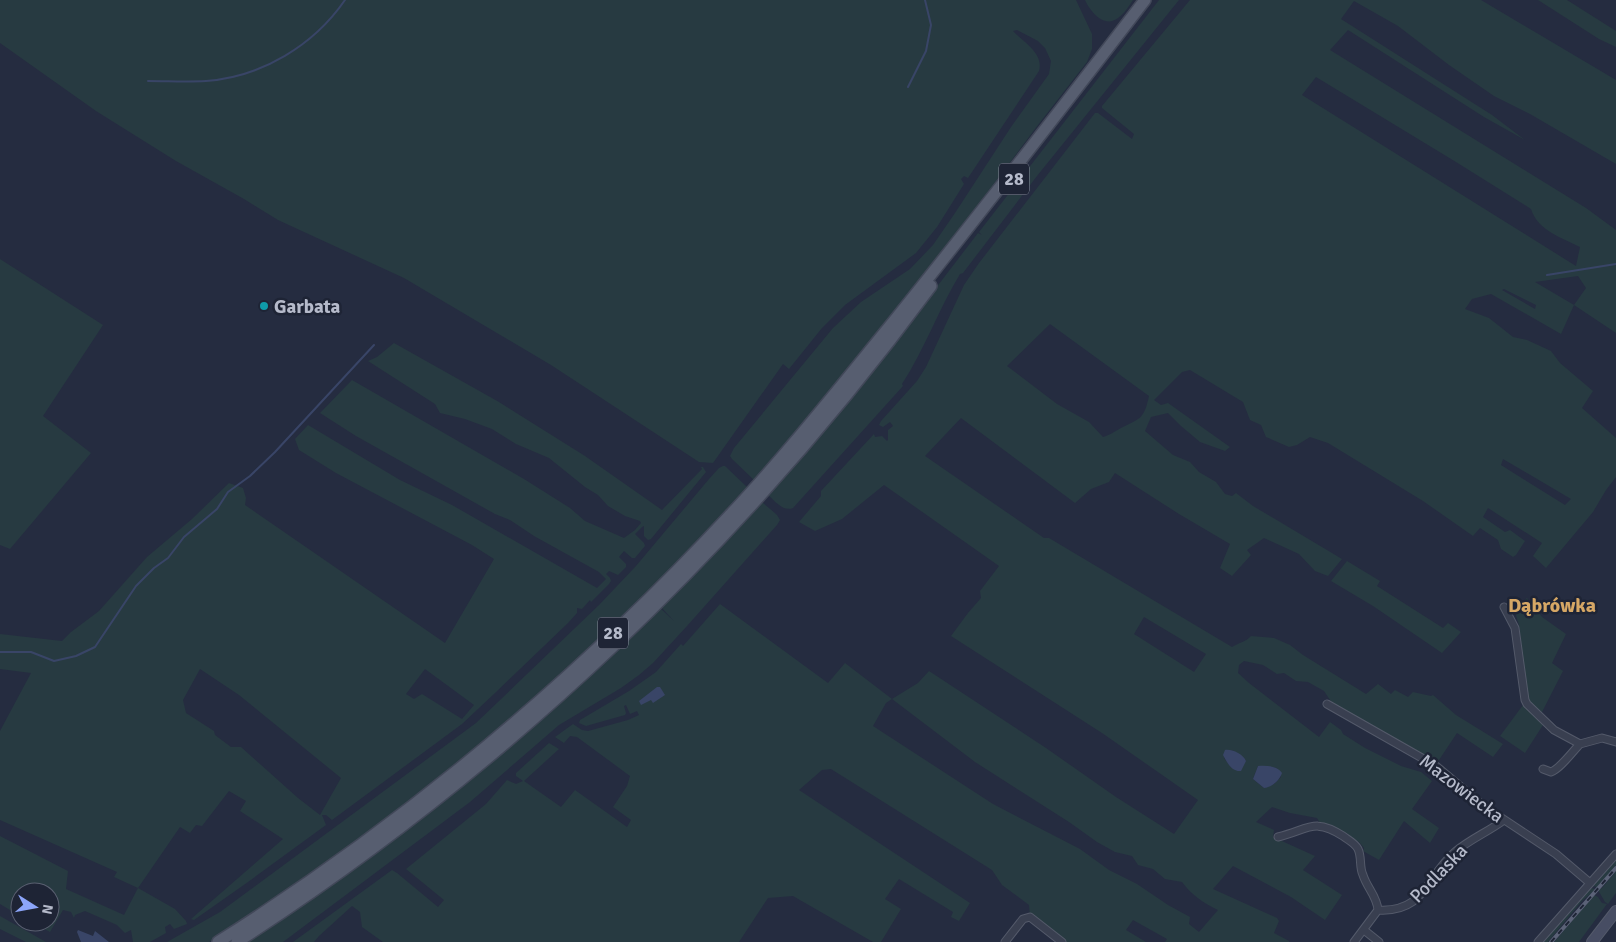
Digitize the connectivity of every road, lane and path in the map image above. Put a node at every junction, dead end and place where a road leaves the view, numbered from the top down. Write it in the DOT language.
graph roads {
  1 [pos="1145,0"];
  2 [pos="1154,0"];
  3 [pos="1504,607"];
  4 [pos="1327,704"];
  5 [pos="1616,742"];
  6 [pos="1580,744"];
  7 [pos="1543,769"];
  8 [pos="1504,820"];
  9 [pos="1278,837"];
  10 [pos="1616,854"];
  11 [pos="1590,884"];
  12 [pos="1378,910"];
  13 [pos="1616,911"];
  14 [pos="1364,930"];
  15 [pos="218,942"];
  16 [pos="237,942"];
  17 [pos="1005,942"];
  18 [pos="1062,942"];
  19 [pos="1354,942"];
  20 [pos="1379,942"];
  21 [pos="1538,942"];
  22 [pos="1592,942"];
  1 -- 15 [label="main road, 28"];
  2 -- 16 [label="main road, 28"];
  3 -- 6 [label="street"];
  4 -- 8 [label="street, Mazowiecka"];
  5 -- 6 [label="street"];
  6 -- 7 [label="street"];
  8 -- 11 [label="street, Mazowiecka"];
  8 -- 12 [label="street, Podlaska"];
  9 -- 12 [label="street"];
  10 -- 11 [label="street"];
  11 -- 21 [label="street"];
  12 -- 14 [label="street"];
  13 -- 22 [label="main road"];
  14 -- 19 [label="street"];
  14 -- 20 [label="street"];
  17 -- 18 [label="street"];
}
